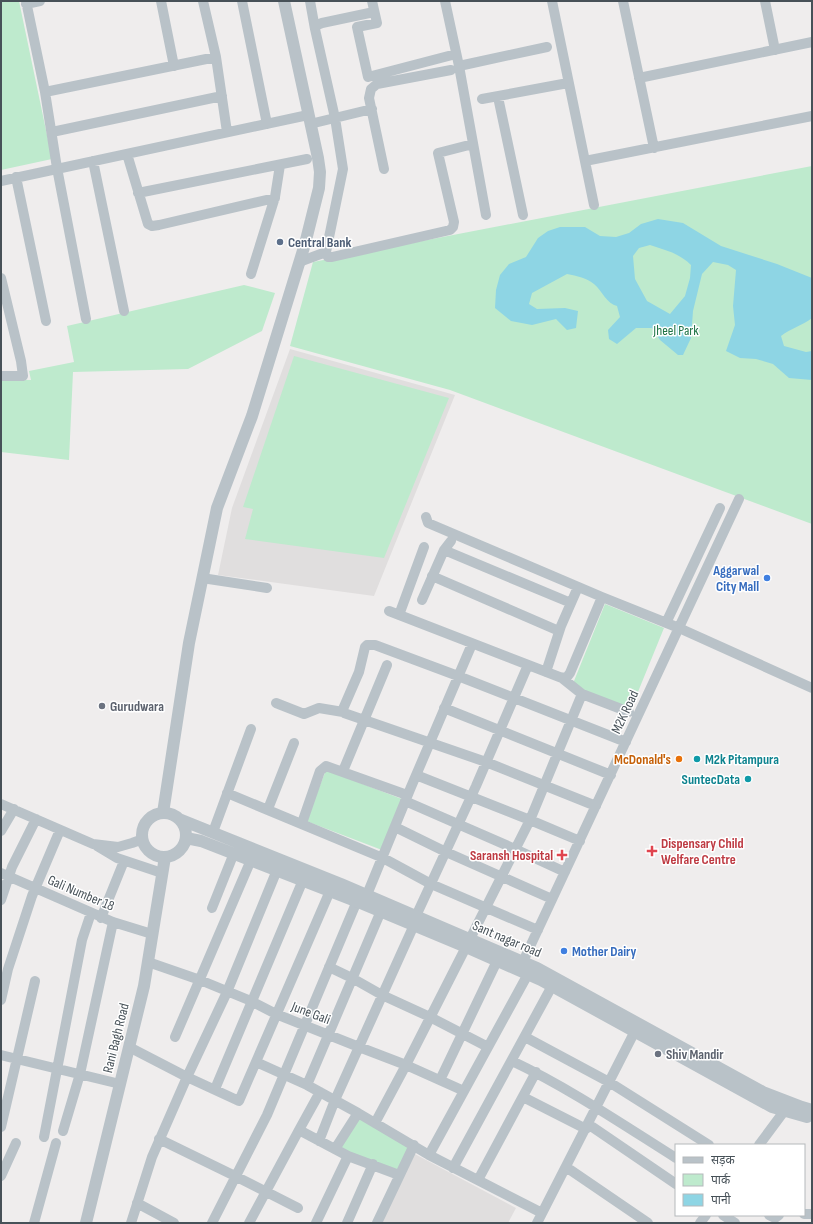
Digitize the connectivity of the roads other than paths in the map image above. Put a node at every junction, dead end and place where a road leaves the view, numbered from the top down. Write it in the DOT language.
graph roads {
  1 [pos="40,1"];
  2 [pos="161,1"];
  3 [pos="203,1"];
  4 [pos="242,1"];
  5 [pos="284,1"];
  6 [pos="310,1"];
  7 [pos="372,1"];
  8 [pos="445,1"];
  9 [pos="552,1"];
  10 [pos="623,1"];
  11 [pos="765,1"];
  12 [pos="26,2"];
  13 [pos="374,12"];
  14 [pos="315,29"];
  15 [pos="812,42"];
  16 [pos="548,47"];
  17 [pos="775,50"];
  18 [pos="456,54"];
  19 [pos="216,57"];
  20 [pos="174,66"];
  21 [pos="455,68"];
  22 [pos="640,78"];
  23 [pos="568,83"];
  24 [pos="46,92"];
  25 [pos="222,96"];
  26 [pos="498,97"];
  27 [pos="482,99"];
  28 [pos="372,109"];
  29 [pos="812,116"];
  30 [pos="335,118"];
  31 [pos="309,119"];
  32 [pos="267,124"];
  33 [pos="52,132"];
  34 [pos="227,132"];
  35 [pos="473,144"];
  36 [pos="654,148"];
  37 [pos="127,154"];
  38 [pos="307,159"];
  39 [pos="93,161"];
  40 [pos="584,162"];
  41 [pos="280,165"];
  42 [pos="57,168"];
  43 [pos="384,169"];
  44 [pos="16,177"];
  45 [pos="1,181"];
  46 [pos="138,193"];
  47 [pos="275,198"];
  48 [pos="594,205"];
  49 [pos="486,215"];
  50 [pos="523,215"];
  51 [pos="326,252"];
  52 [pos="299,262"];
  53 [pos="251,274"];
  54 [pos="1,278"];
  55 [pos="124,311"];
  56 [pos="86,319"];
  57 [pos="46,321"];
  58 [pos="1,376"];
  59 [pos="739,499"];
  60 [pos="720,508"];
  61 [pos="426,517"];
  62 [pos="451,541"];
  63 [pos="424,547"];
  64 [pos="444,550"];
  65 [pos="432,576"];
  66 [pos="202,578"];
  67 [pos="578,587"];
  68 [pos="267,588"];
  69 [pos="602,597"];
  70 [pos="422,600"];
  71 [pos="571,603"];
  72 [pos="388,611"];
  73 [pos="399,615"];
  74 [pos="666,623"];
  75 [pos="679,628"];
  76 [pos="559,631"];
  77 [pos="472,644"];
  78 [pos="387,664"];
  79 [pos="528,665"];
  80 [pos="546,672"];
  81 [pos="458,676"];
  82 [pos="562,678"];
  83 [pos="812,688"];
  84 [pos="582,694"];
  85 [pos="513,698"];
  86 [pos="276,703"];
  87 [pos="444,708"];
  88 [pos="342,712"];
  89 [pos="629,712"];
  90 [pos="364,720"];
  91 [pos="571,721"];
  92 [pos="251,729"];
  93 [pos="499,731"];
  94 [pos="430,742"];
  95 [pos="626,742"];
  96 [pos="294,743"];
  97 [pos="557,753"];
  98 [pos="486,762"];
  99 [pos="343,771"];
  100 [pos="611,774"];
  101 [pos="416,775"];
  102 [pos="544,785"];
  103 [pos="227,793"];
  104 [pos="471,796"];
  105 [pos="406,798"];
  106 [pos="1,804"];
  107 [pos="596,806"];
  108 [pos="14,809"];
  109 [pos="268,809"];
  110 [pos="163,813"];
  111 [pos="36,819"];
  112 [pos="179,819"];
  113 [pos="530,820"];
  114 [pos="302,823"];
  115 [pos="458,825"];
  116 [pos="395,826"];
  117 [pos="60,830"];
  118 [pos="1,831"];
  119 [pos="212,832"];
  120 [pos="186,838"];
  121 [pos="143,839"];
  122 [pos="580,841"];
  123 [pos="93,844"];
  124 [pos="515,849"];
  125 [pos="446,852"];
  126 [pos="234,853"];
  127 [pos="165,857"];
  128 [pos="383,858"];
  129 [pos="251,860"];
  130 [pos="124,861"];
  131 [pos="277,870"];
  132 [pos="565,872"];
  133 [pos="162,873"];
  134 [pos="5,875"];
  135 [pos="501,876"];
  136 [pos="303,880"];
  137 [pos="431,884"];
  138 [pos="35,889"];
  139 [pos="330,891"];
  140 [pos="552,899"];
  141 [pos="1,900"];
  142 [pos="362,900"];
  143 [pos="212,908"];
  144 [pos="486,908"];
  145 [pos="380,911"];
  146 [pos="91,913"];
  147 [pos="102,918"];
  148 [pos="415,921"];
  149 [pos="113,922"];
  150 [pos="538,930"];
  151 [pos="152,934"];
  152 [pos="468,943"];
  153 [pos="497,961"];
  154 [pos="148,962"];
  155 [pos="329,967"];
  156 [pos="523,969"];
  157 [pos="352,978"];
  158 [pos="200,980"];
  159 [pos="35,981"];
  160 [pos="552,986"];
  161 [pos="227,992"];
  162 [pos="382,995"];
  163 [pos="1,1000"];
  164 [pos="251,1001"];
  165 [pos="276,1014"];
  166 [pos="430,1017"];
  167 [pos="304,1026"];
  168 [pos="635,1031"];
  169 [pos="328,1034"];
  170 [pos="462,1034"];
  171 [pos="175,1037"];
  172 [pos="525,1037"];
  173 [pos="129,1047"];
  174 [pos="359,1047"];
  175 [pos="488,1047"];
  176 [pos="1,1055"];
  177 [pos="17,1059"];
  178 [pos="512,1061"];
  179 [pos="256,1062"];
  180 [pos="406,1065"];
  181 [pos="57,1069"];
  182 [pos="536,1072"];
  183 [pos="80,1074"];
  184 [pos="283,1075"];
  185 [pos="187,1077"];
  186 [pos="440,1080"];
  187 [pos="609,1082"];
  188 [pos="120,1084"];
  189 [pos="306,1085"];
  190 [pos="215,1089"];
  191 [pos="464,1091"];
  192 [pos="320,1092"];
  193 [pos="523,1097"];
  194 [pos="335,1100"];
  195 [pos="596,1107"];
  196 [pos="785,1110"];
  197 [pos="812,1110"];
  198 [pos="358,1113"];
  199 [pos="812,1118"];
  200 [pos="375,1123"];
  201 [pos="1,1127"];
  202 [pos="587,1127"];
  203 [pos="298,1130"];
  204 [pos="63,1131"];
  205 [pos="44,1136"];
  206 [pos="159,1139"];
  207 [pos="319,1141"];
  208 [pos="16,1143"];
  209 [pos="56,1143"];
  210 [pos="707,1144"];
  211 [pos="760,1144"];
  212 [pos="414,1145"];
  213 [pos="335,1149"];
  214 [pos="429,1155"];
  215 [pos="348,1156"];
  216 [pos="675,1157"];
  217 [pos="373,1164"];
  218 [pos="566,1167"];
  219 [pos="453,1168"];
  220 [pos="399,1175"];
  221 [pos="1,1176"];
  222 [pos="235,1176"];
  223 [pos="478,1180"];
  224 [pos="675,1183"];
  225 [pos="266,1191"];
  226 [pos="137,1203"];
  227 [pos="298,1208"];
  228 [pos="724,1216"];
  229 [pos="539,1220"];
  230 [pos="34,1223"];
  231 [pos="86,1223"];
  232 [pos="131,1223"];
  233 [pos="174,1223"];
  234 [pos="212,1223"];
  235 [pos="249,1223"];
  236 [pos="316,1223"];
  237 [pos="347,1223"];
  238 [pos="377,1223"];
  239 [pos="648,1223"];
  240 [pos="735,1223"];
  1 -- 12 [label="street"];
  2 -- 20 [label="street"];
  3 -- 19 [label="street"];
  4 -- 32 [label="street"];
  5 -- 31 [label="street"];
  6 -- 14 [label="street"];
  7 -- 13 [label="street"];
  8 -- 18 [label="street"];
  9 -- 23 [label="street"];
  10 -- 22 [label="street"];
  11 -- 17 [label="street"];
  12 -- 24 [label="street"];
  13 -- 14 [label="street"];
  13 -- 18 [label="street"];
  14 -- 30 [label="street"];
  15 -- 17 [label="street"];
  16 -- 21 [label="street"];
  17 -- 22 [label="street"];
  18 -- 21 [label="street"];
  19 -- 20 [label="street"];
  19 -- 25 [label="street"];
  20 -- 24 [label="street"];
  21 -- 28 [label="street"];
  21 -- 35 [label="street"];
  22 -- 36 [label="street"];
  23 -- 26 [label="street"];
  23 -- 40 [label="street"];
  24 -- 33 [label="street"];
  25 -- 33 [label="street"];
  25 -- 34 [label="street"];
  26 -- 27 [label="street"];
  26 -- 50 [label="street"];
  28 -- 30 [label="street"];
  28 -- 43 [label="street"];
  29 -- 36 [label="street"];
  30 -- 31 [label="street"];
  30 -- 51 [label="street"];
  31 -- 32 [label="street"];
  31 -- 52 [label="street"];
  32 -- 34 [label="street"];
  33 -- 42 [label="street"];
  34 -- 37 [label="street"];
  35 -- 49 [label="street"];
  35 -- 51 [label="street"];
  36 -- 40 [label="street"];
  37 -- 39 [label="street"];
  37 -- 46 [label="street"];
  38 -- 41 [label="street"];
  39 -- 42 [label="street"];
  39 -- 55 [label="street"];
  40 -- 48 [label="street"];
  41 -- 46 [label="street"];
  41 -- 47 [label="street"];
  42 -- 44 [label="street"];
  42 -- 56 [label="street"];
  44 -- 45 [label="street"];
  44 -- 57 [label="street"];
  46 -- 47 [label="street"];
  47 -- 53 [label="street"];
  51 -- 52 [label="street"];
  52 -- 66 [label="street"];
  54 -- 58 [label="street"];
  59 -- 75 [label="street, M2K Road"];
  60 -- 74 [label="street"];
  61 -- 67 [label="street"];
  62 -- 64 [label="street"];
  63 -- 73 [label="street"];
  64 -- 65 [label="street"];
  64 -- 71 [label="street"];
  65 -- 70 [label="street"];
  65 -- 76 [label="street"];
  66 -- 68 [label="street"];
  66 -- 110 [label="street"];
  67 -- 69 [label="street"];
  67 -- 71 [label="street"];
  69 -- 74 [label="street"];
  69 -- 82 [label="street"];
  71 -- 76 [label="street"];
  72 -- 73 [label="street"];
  73 -- 77 [label="street"];
  74 -- 75 [label="street"];
  75 -- 83 [label="street"];
  75 -- 95 [label="street, M2K Road"];
  76 -- 80 [label="street"];
  77 -- 79 [label="street"];
  77 -- 81 [label="street"];
  78 -- 90 [label="street"];
  79 -- 80 [label="street"];
  79 -- 85 [label="street"];
  80 -- 82 [label="street"];
  81 -- 85 [label="street"];
  81 -- 87 [label="street"];
  81 -- 88 [label="street"];
  82 -- 84 [label="street"];
  84 -- 89 [label="street"];
  84 -- 91 [label="street"];
  85 -- 91 [label="street"];
  85 -- 93 [label="street"];
  86 -- 88 [label="street"];
  87 -- 93 [label="street"];
  87 -- 94 [label="street"];
  88 -- 90 [label="street"];
  90 -- 94 [label="street"];
  90 -- 99 [label="street"];
  91 -- 95 [label="street"];
  91 -- 97 [label="street"];
  92 -- 103 [label="street"];
  93 -- 97 [label="street"];
  93 -- 98 [label="street"];
  94 -- 98 [label="street"];
  94 -- 101 [label="street"];
  95 -- 100 [label="street, M2K Road"];
  96 -- 109 [label="street"];
  97 -- 100 [label="street"];
  97 -- 102 [label="street"];
  98 -- 102 [label="street"];
  98 -- 104 [label="street"];
  99 -- 105 [label="street"];
  99 -- 114 [label="street"];
  100 -- 107 [label="street, M2K Road"];
  101 -- 104 [label="street"];
  101 -- 105 [label="street"];
  102 -- 107 [label="street"];
  102 -- 113 [label="street"];
  103 -- 109 [label="street"];
  103 -- 119 [label="street"];
  104 -- 113 [label="street"];
  104 -- 115 [label="street"];
  105 -- 115 [label="street"];
  105 -- 116 [label="street"];
  106 -- 108 [label="street"];
  107 -- 122 [label="street, M2K Road"];
  108 -- 111 [label="street"];
  108 -- 118 [label="street"];
  109 -- 114 [label="street"];
  110 -- 112 [label="street"];
  110 -- 121 [label="street"];
  111 -- 117 [label="street"];
  111 -- 134 [label="street"];
  112 -- 119 [label="street, Sant nagar road"];
  112 -- 120 [label="street"];
  113 -- 122 [label="street"];
  113 -- 124 [label="street"];
  114 -- 128 [label="street"];
  115 -- 124 [label="street"];
  115 -- 125 [label="street"];
  116 -- 125 [label="street"];
  116 -- 128 [label="street"];
  117 -- 123 [label="street"];
  117 -- 138 [label="street"];
  119 -- 142 [label="street, Sant nagar road"];
  120 -- 126 [label="street, Sant nagar road"];
  120 -- 127 [label="street"];
  121 -- 123 [label="street"];
  121 -- 127 [label="street"];
  122 -- 132 [label="street, M2K Road"];
  123 -- 130 [label="street"];
  124 -- 132 [label="street"];
  124 -- 135 [label="street"];
  125 -- 135 [label="street"];
  125 -- 137 [label="street"];
  126 -- 129 [label="street, Sant nagar road"];
  126 -- 143 [label="street"];
  127 -- 133 [label="street, Rani Bagh Road"];
  128 -- 137 [label="street"];
  128 -- 142 [label="street"];
  129 -- 131 [label="street, Sant nagar road"];
  129 -- 158 [label="street"];
  130 -- 133 [label="street"];
  130 -- 147 [label="street"];
  131 -- 136 [label="street, Sant nagar road"];
  131 -- 161 [label="street"];
  132 -- 140 [label="street, M2K Road"];
  133 -- 151 [label="street, Rani Bagh Road"];
  134 -- 138 [label="street, Gali Number 18"];
  134 -- 141 [label="street"];
  135 -- 140 [label="street"];
  135 -- 144 [label="street"];
  136 -- 139 [label="street, Sant nagar road"];
  136 -- 164 [label="street"];
  137 -- 144 [label="street"];
  137 -- 148 [label="street"];
  138 -- 146 [label="street, Gali Number 18"];
  138 -- 163 [label="street"];
  139 -- 142 [label="street, Sant nagar road"];
  139 -- 165 [label="street"];
  140 -- 150 [label="street, M2K Road"];
  142 -- 145 [label="street, Sant nagar road"];
  142 -- 148 [label="street, Sant nagar road"];
  142 -- 155 [label="street"];
  144 -- 150 [label="street"];
  144 -- 152 [label="street"];
  145 -- 148 [label="street, Sant nagar road"];
  145 -- 157 [label="street"];
  146 -- 147 [label="street, Gali Number 18"];
  146 -- 181 [label="street"];
  147 -- 149 [label="street, Gali Number 18"];
  148 -- 152 [label="street, Sant nagar road"];
  148 -- 162 [label="street"];
  149 -- 151 [label="street, Gali Number 18"];
  149 -- 183 [label="street"];
  150 -- 156 [label="street, M2K Road"];
  151 -- 154 [label="street, Rani Bagh Road"];
  152 -- 153 [label="street, Sant nagar road"];
  152 -- 156 [label="street, Sant nagar road"];
  152 -- 166 [label="street"];
  153 -- 156 [label="street, Sant nagar road"];
  153 -- 170 [label="street"];
  154 -- 158 [label="street, June Gali"];
  154 -- 173 [label="street, Rani Bagh Road"];
  155 -- 157 [label="street"];
  155 -- 167 [label="street"];
  156 -- 160 [label="street, Sant nagar road"];
  156 -- 175 [label="street, M2K Road"];
  156 -- 197 [label="street, Sant nagar road"];
  157 -- 162 [label="street"];
  157 -- 169 [label="street"];
  158 -- 161 [label="street, June Gali"];
  158 -- 171 [label="street"];
  159 -- 177 [label="street"];
  160 -- 168 [label="street, Sant nagar road"];
  160 -- 172 [label="street"];
  161 -- 164 [label="street, June Gali"];
  161 -- 185 [label="street"];
  162 -- 166 [label="street"];
  162 -- 174 [label="street"];
  164 -- 165 [label="street, June Gali"];
  164 -- 190 [label="street"];
  165 -- 167 [label="street, June Gali"];
  165 -- 179 [label="street"];
  166 -- 170 [label="street"];
  166 -- 180 [label="street"];
  167 -- 169 [label="street, June Gali"];
  167 -- 184 [label="street"];
  168 -- 187 [label="street"];
  168 -- 196 [label="street, Sant nagar road"];
  169 -- 174 [label="street, June Gali"];
  169 -- 189 [label="street"];
  170 -- 175 [label="street"];
  170 -- 186 [label="street"];
  172 -- 178 [label="street"];
  172 -- 187 [label="street"];
  173 -- 185 [label="street"];
  173 -- 188 [label="street, Rani Bagh Road"];
  174 -- 180 [label="street, June Gali"];
  174 -- 194 [label="street"];
  175 -- 191 [label="street, M2K Road"];
  176 -- 177 [label="street"];
  177 -- 181 [label="street"];
  177 -- 201 [label="street"];
  178 -- 182 [label="street"];
  178 -- 219 [label="street"];
  179 -- 184 [label="street"];
  179 -- 190 [label="street"];
  180 -- 186 [label="street, June Gali"];
  180 -- 200 [label="street"];
  181 -- 183 [label="street"];
  181 -- 205 [label="street"];
  182 -- 193 [label="street"];
  182 -- 195 [label="street"];
  183 -- 188 [label="street"];
  183 -- 204 [label="street"];
  184 -- 189 [label="street"];
  184 -- 222 [label="street"];
  185 -- 190 [label="street"];
  185 -- 206 [label="street"];
  186 -- 191 [label="street, June Gali"];
  187 -- 195 [label="street"];
  187 -- 210 [label="street"];
  188 -- 231 [label="street, Rani Bagh Road"];
  189 -- 192 [label="street"];
  191 -- 214 [label="street, M2K Road"];
  192 -- 194 [label="street"];
  192 -- 203 [label="street"];
  193 -- 202 [label="street"];
  193 -- 223 [label="street"];
  194 -- 198 [label="street"];
  194 -- 207 [label="street"];
  195 -- 202 [label="street"];
  195 -- 216 [label="street"];
  196 -- 199 [label="street, Sant nagar road"];
  196 -- 211 [label="street"];
  198 -- 200 [label="street"];
  198 -- 213 [label="street"];
  200 -- 212 [label="street"];
  202 -- 218 [label="street"];
  202 -- 224 [label="street"];
  203 -- 207 [label="street"];
  203 -- 225 [label="street"];
  206 -- 222 [label="street"];
  206 -- 226 [label="street"];
  207 -- 213 [label="street"];
  208 -- 221 [label="street"];
  209 -- 230 [label="street"];
  212 -- 214 [label="street"];
  212 -- 220 [label="street"];
  213 -- 215 [label="street"];
  214 -- 219 [label="street"];
  215 -- 217 [label="street"];
  215 -- 236 [label="street"];
  217 -- 220 [label="street"];
  217 -- 237 [label="street"];
  218 -- 229 [label="street"];
  218 -- 239 [label="street"];
  219 -- 223 [label="street"];
  220 -- 238 [label="street"];
  222 -- 225 [label="street"];
  222 -- 234 [label="street"];
  223 -- 229 [label="street"];
  225 -- 227 [label="street"];
  225 -- 235 [label="street"];
  226 -- 232 [label="street"];
  226 -- 233 [label="street"];
  228 -- 240 [label="street"];
}
